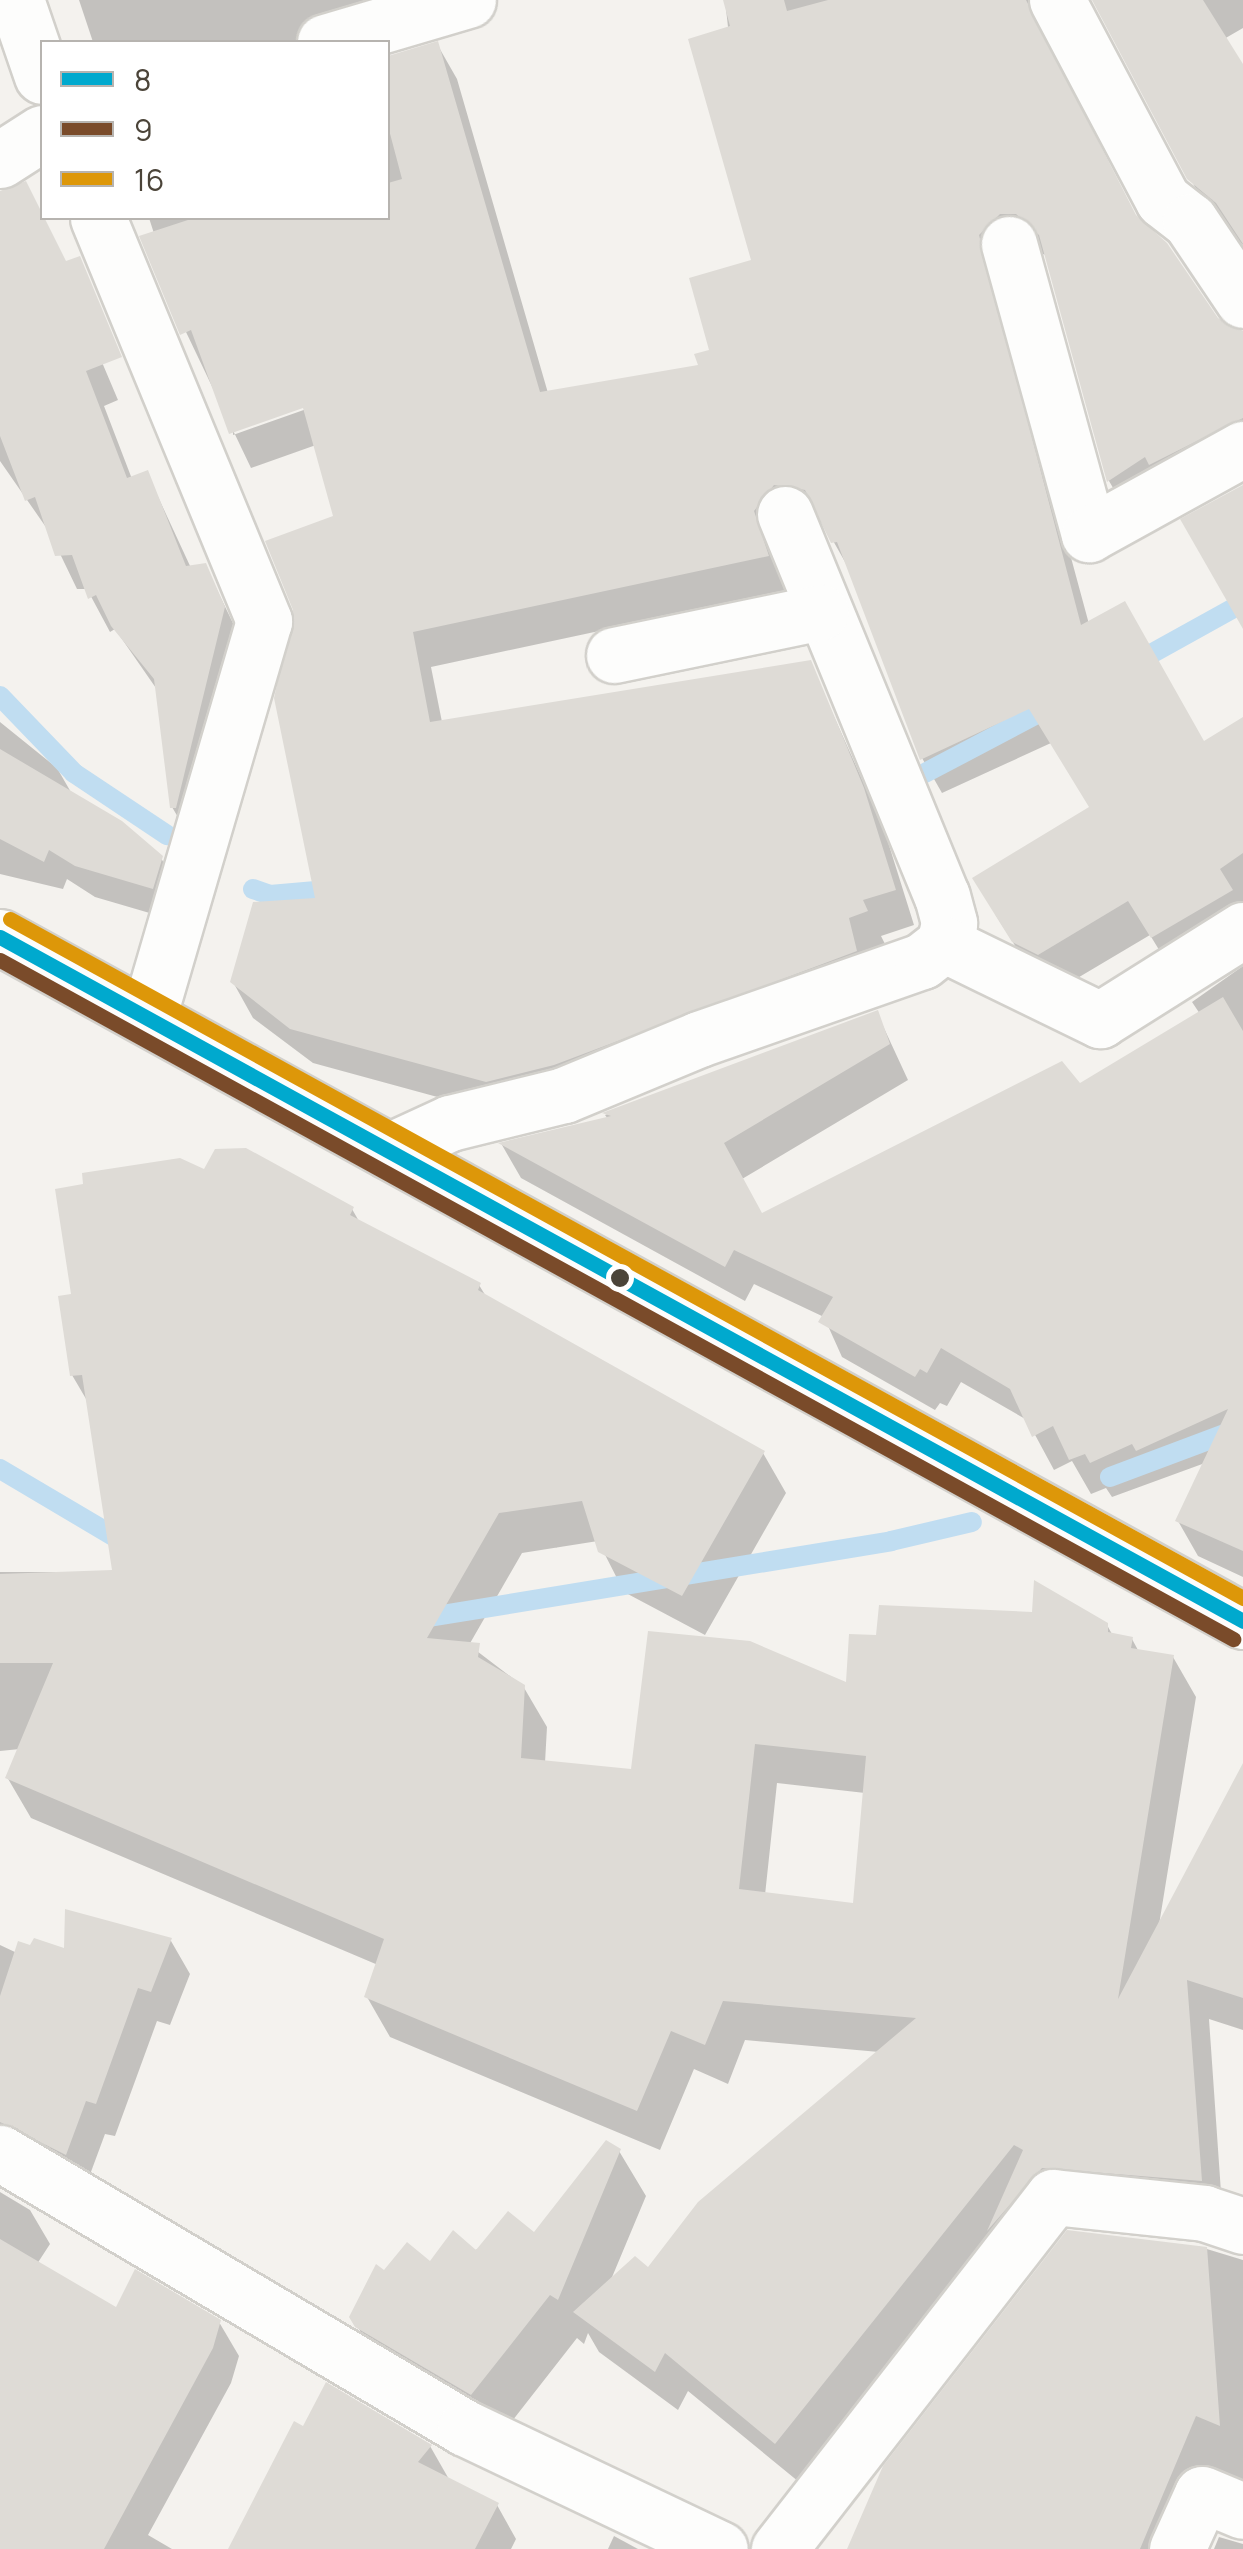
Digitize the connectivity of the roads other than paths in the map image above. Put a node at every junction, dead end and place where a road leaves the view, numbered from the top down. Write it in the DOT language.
graph roads {
  1 [pos="16,0"];
  2 [pos="468,0"];
  3 [pos="1057,0"];
  4 [pos="332,40"];
  5 [pos="40,70"];
  6 [pos="40,134"];
  7 [pos="0,160"];
  8 [pos="99,220"];
  9 [pos="1008,244"];
  10 [pos="1243,300"];
  11 [pos="1243,448"];
  12 [pos="785,514"];
  13 [pos="821,612"];
  14 [pos="614,654"];
  15 [pos="1243,930"];
  16 [pos="0,937"];
  17 [pos="944,944"];
  18 [pos="148,1017"];
  19 [pos="389,1150"];
  20 [pos="1243,1621"];
  21 [pos="0,2152"];
  22 [pos="71,2194"];
  23 [pos="0,2196"];
  24 [pos="1243,2226"];
  25 [pos="1243,2511"];
  26 [pos="720,2549"];
  27 [pos="779,2549"];
  28 [pos="1177,2549"];
  1 -- 5 [label="street"];
  2 -- 4 [label="street"];
  3 -- 10 [label="street"];
  6 -- 7 [label="street"];
  8 -- 18 [label="street"];
  9 -- 11 [label="street"];
  12 -- 13 [label="street"];
  13 -- 14 [label="street"];
  13 -- 17 [label="street"];
  15 -- 17 [label="street"];
  16 -- 18 [label="street"];
  17 -- 19 [label="street"];
  18 -- 19 [label="street"];
  19 -- 20 [label="street"];
  21 -- 22 [label="street"];
  22 -- 23 [label="street"];
  22 -- 26 [label="street"];
  24 -- 27 [label="street"];
  25 -- 28 [label="street"];
}
